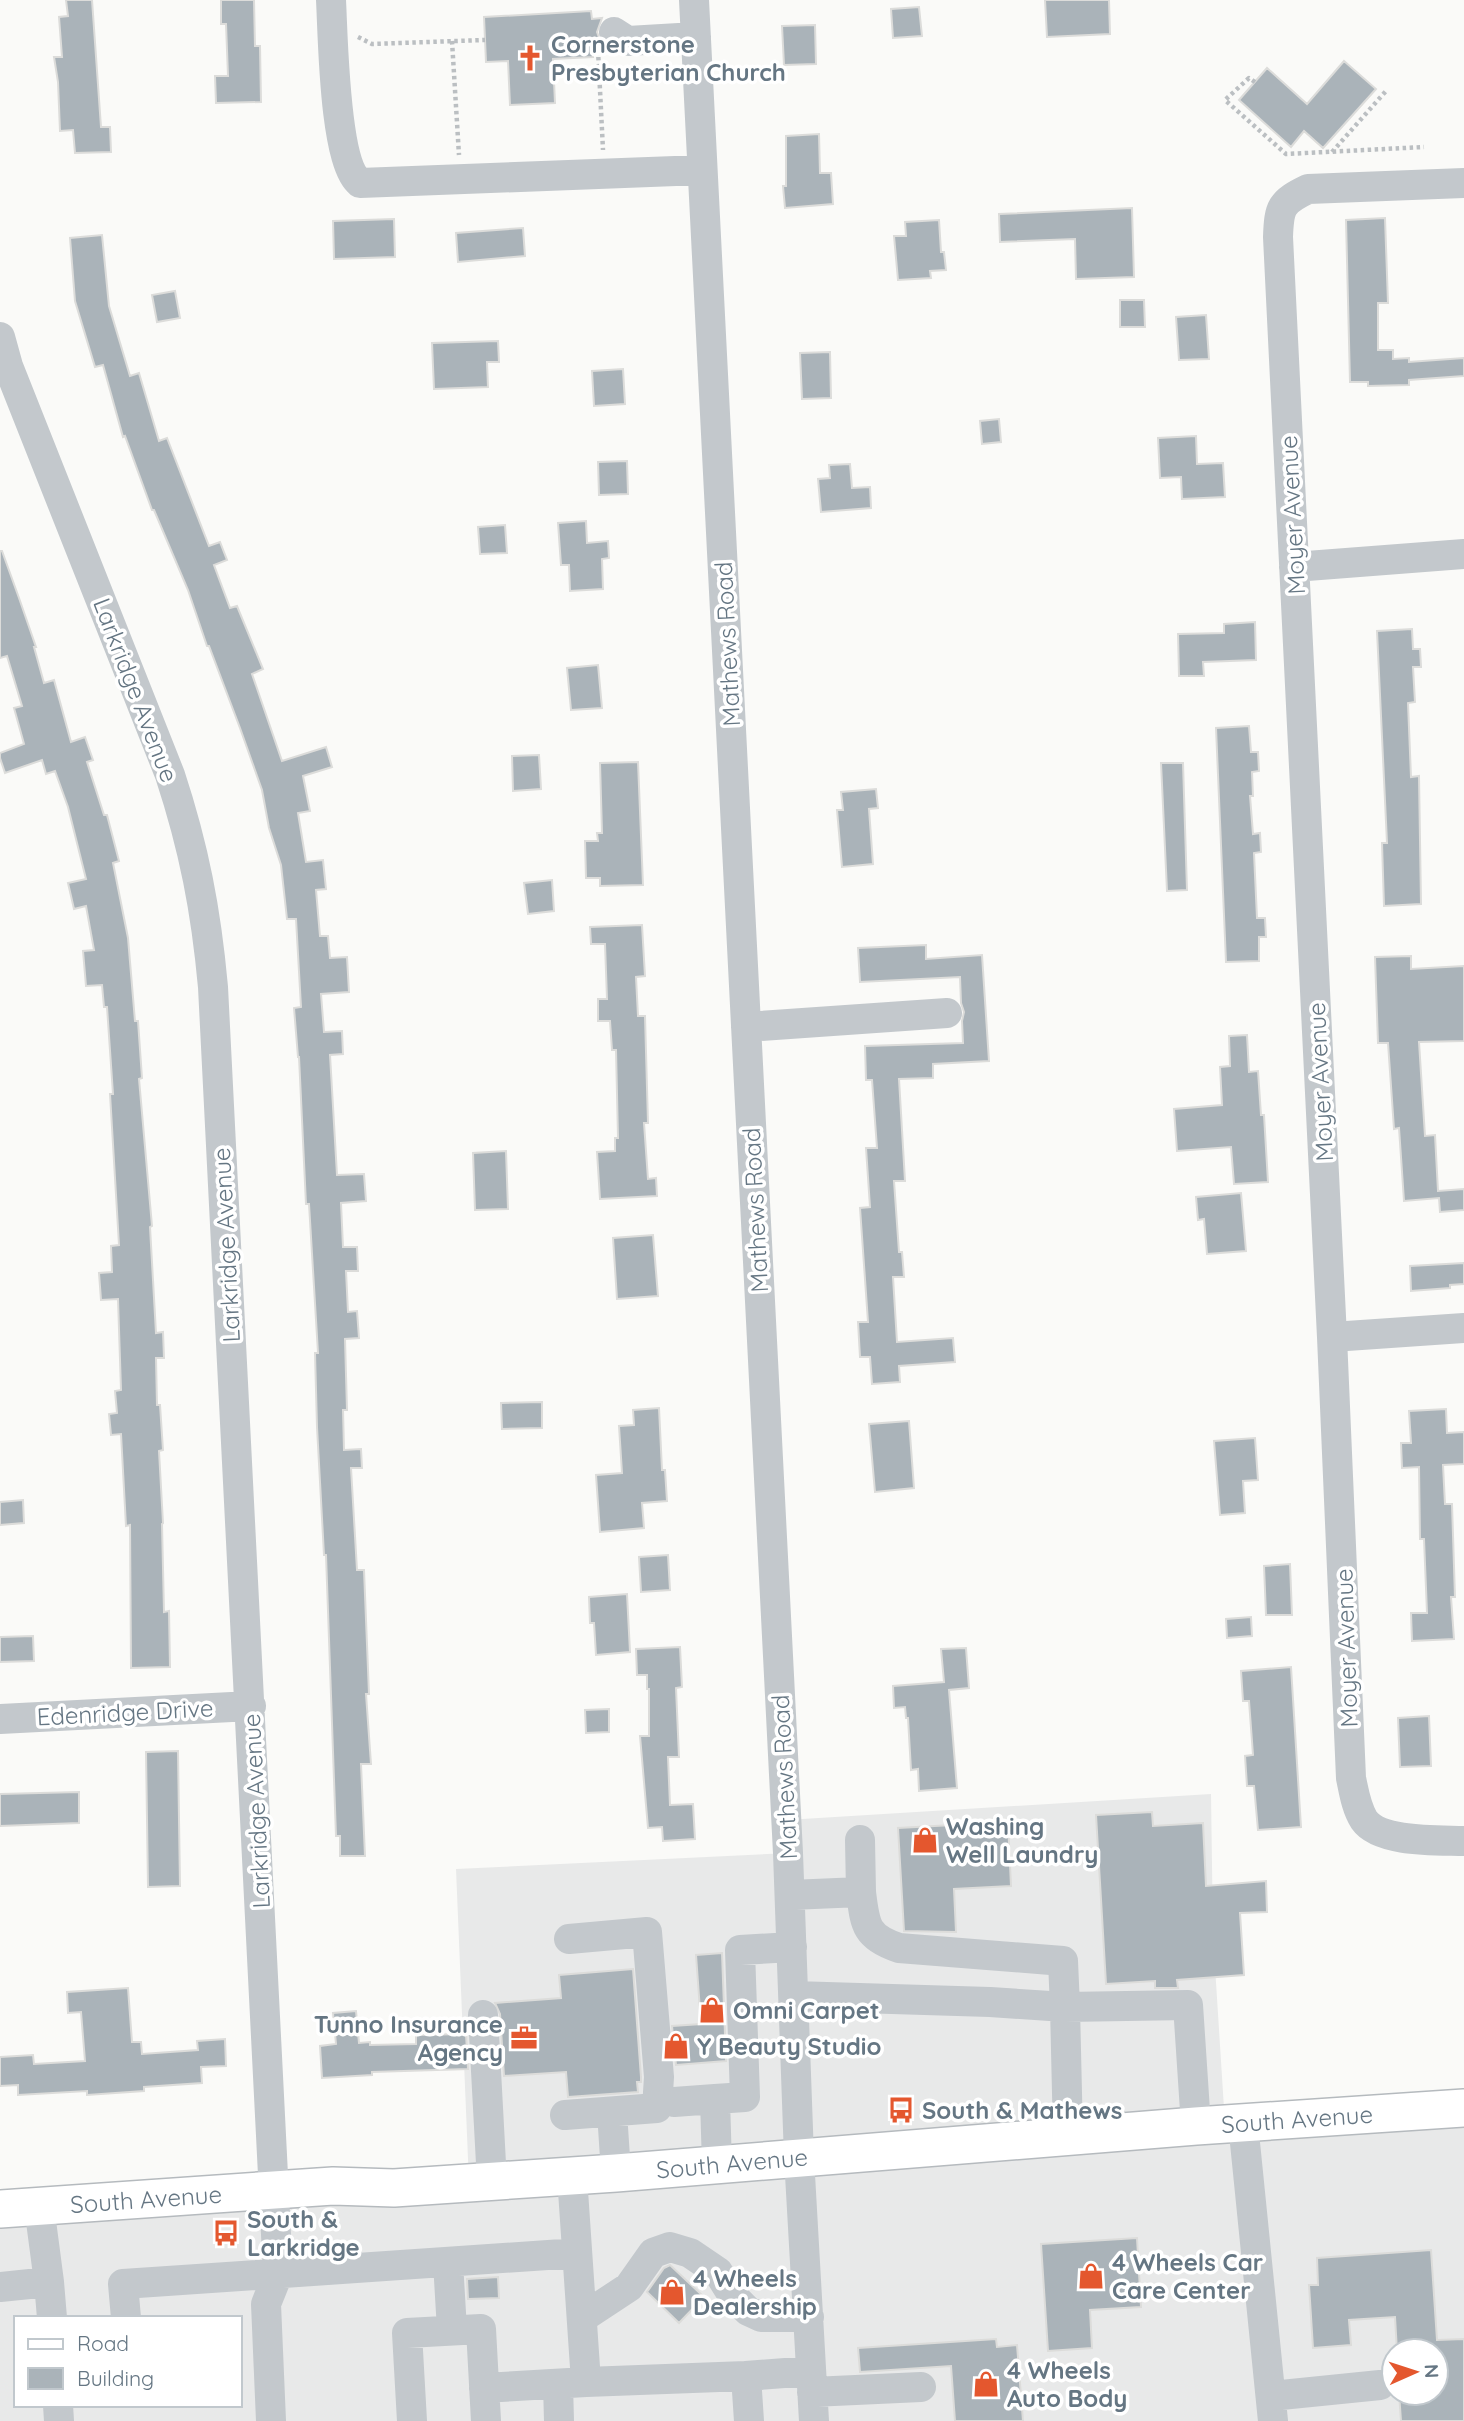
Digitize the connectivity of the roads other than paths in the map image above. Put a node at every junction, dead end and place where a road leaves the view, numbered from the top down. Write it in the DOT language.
graph roads {
  1 [pos="694,0"];
  2 [pos="331,9"];
  3 [pos="696,37"];
  4 [pos="606,41"];
  5 [pos="702,170"];
  6 [pos="1464,184"];
  7 [pos="0,337"];
  8 [pos="1464,554"];
  9 [pos="1294,567"];
  10 [pos="947,1013"];
  11 [pos="746,1027"];
  12 [pos="1464,1328"];
  13 [pos="1332,1337"];
  14 [pos="251,1706"];
  15 [pos="0,1719"];
  16 [pos="860,1840"];
  17 [pos="1464,1841"];
  18 [pos="862,1892"];
  19 [pos="790,1895"];
  20 [pos="569,1939"];
  21 [pos="792,1947"];
  22 [pos="794,1996"];
  23 [pos="1065,2007"];
  24 [pos="483,2015"];
  25 [pos="715,2099"];
  26 [pos="674,2102"];
  27 [pos="1464,2108"];
  28 [pos="612,2112"];
  29 [pos="565,2115"];
  30 [pos="1243,2123"];
  31 [pos="1196,2126"];
  32 [pos="1069,2136"];
  33 [pos="799,2157"];
  34 [pos="717,2166"];
  35 [pos="616,2173"];
  36 [pos="572,2176"];
  37 [pos="492,2182"];
  38 [pos="274,2190"];
  39 [pos="39,2206"];
  40 [pos="0,2209"];
  41 [pos="577,2253"];
  42 [pos="448,2262"];
  43 [pos="278,2274"];
  44 [pos="49,2282"];
  45 [pos="0,2287"];
  46 [pos="52,2316"];
  47 [pos="126,2316"];
  48 [pos="809,2317"];
  49 [pos="582,2318"];
  50 [pos="452,2330"];
  51 [pos="746,2376"];
  52 [pos="572,2383"];
  53 [pos="1380,2385"];
  54 [pos="921,2387"];
  55 [pos="484,2388"];
  56 [pos="813,2395"];
  57 [pos="1272,2409"];
  58 [pos="271,2421"];
  59 [pos="412,2421"];
  60 [pos="486,2421"];
  61 [pos="559,2421"];
  62 [pos="749,2421"];
  1 -- 3 [label="street, Mathews Road"];
  2 -- 5 [label="street"];
  3 -- 4 [label="street"];
  3 -- 5 [label="street, Mathews Road"];
  5 -- 11 [label="street, Mathews Road"];
  6 -- 9 [label="street, Moyer Avenue"];
  7 -- 14 [label="street, Larkridge Avenue"];
  8 -- 9 [label="street"];
  9 -- 13 [label="street, Moyer Avenue"];
  10 -- 11 [label="street"];
  11 -- 19 [label="street, Mathews Road"];
  12 -- 13 [label="street"];
  13 -- 17 [label="street, Moyer Avenue"];
  14 -- 15 [label="street, Edenridge Drive"];
  14 -- 38 [label="street, Larkridge Avenue"];
  16 -- 18 [label="street"];
  18 -- 19 [label="street"];
  18 -- 23 [label="street"];
  19 -- 21 [label="street, Mathews Road"];
  20 -- 28 [label="street"];
  21 -- 22 [label="street, Mathews Road"];
  21 -- 25 [label="street"];
  22 -- 23 [label="street"];
  22 -- 33 [label="street, Mathews Road"];
  23 -- 31 [label="street"];
  23 -- 32 [label="street"];
  24 -- 37 [label="street"];
  25 -- 26 [label="street"];
  25 -- 34 [label="street"];
  27 -- 30 [label="main road, South Avenue"];
  28 -- 29 [label="street"];
  28 -- 35 [label="street"];
  30 -- 31 [label="main road, South Avenue"];
  30 -- 57 [label="street"];
  31 -- 32 [label="main road, South Avenue"];
  32 -- 33 [label="main road, South Avenue"];
  33 -- 34 [label="main road, South Avenue"];
  33 -- 48 [label="street, Mathews Road"];
  34 -- 35 [label="main road, South Avenue"];
  35 -- 36 [label="main road, South Avenue"];
  36 -- 37 [label="main road, South Avenue"];
  36 -- 41 [label="street"];
  37 -- 38 [label="main road, South Avenue"];
  38 -- 39 [label="main road, South Avenue"];
  38 -- 43 [label="street, Larkridge Avenue"];
  39 -- 40 [label="main road, South Avenue"];
  39 -- 44 [label="street"];
  41 -- 42 [label="street"];
  41 -- 49 [label="street"];
  42 -- 43 [label="street"];
  42 -- 50 [label="street"];
  43 -- 47 [label="street"];
  43 -- 58 [label="street"];
  44 -- 45 [label="street"];
  44 -- 46 [label="street"];
  48 -- 49 [label="street"];
  48 -- 56 [label="street, Mathews Road"];
  49 -- 52 [label="street"];
  50 -- 55 [label="street"];
  50 -- 59 [label="street"];
  51 -- 52 [label="street"];
  51 -- 56 [label="street"];
  51 -- 62 [label="street"];
  52 -- 55 [label="street"];
  52 -- 61 [label="street"];
  53 -- 57 [label="street"];
  54 -- 56 [label="street"];
  55 -- 60 [label="street"];
}
